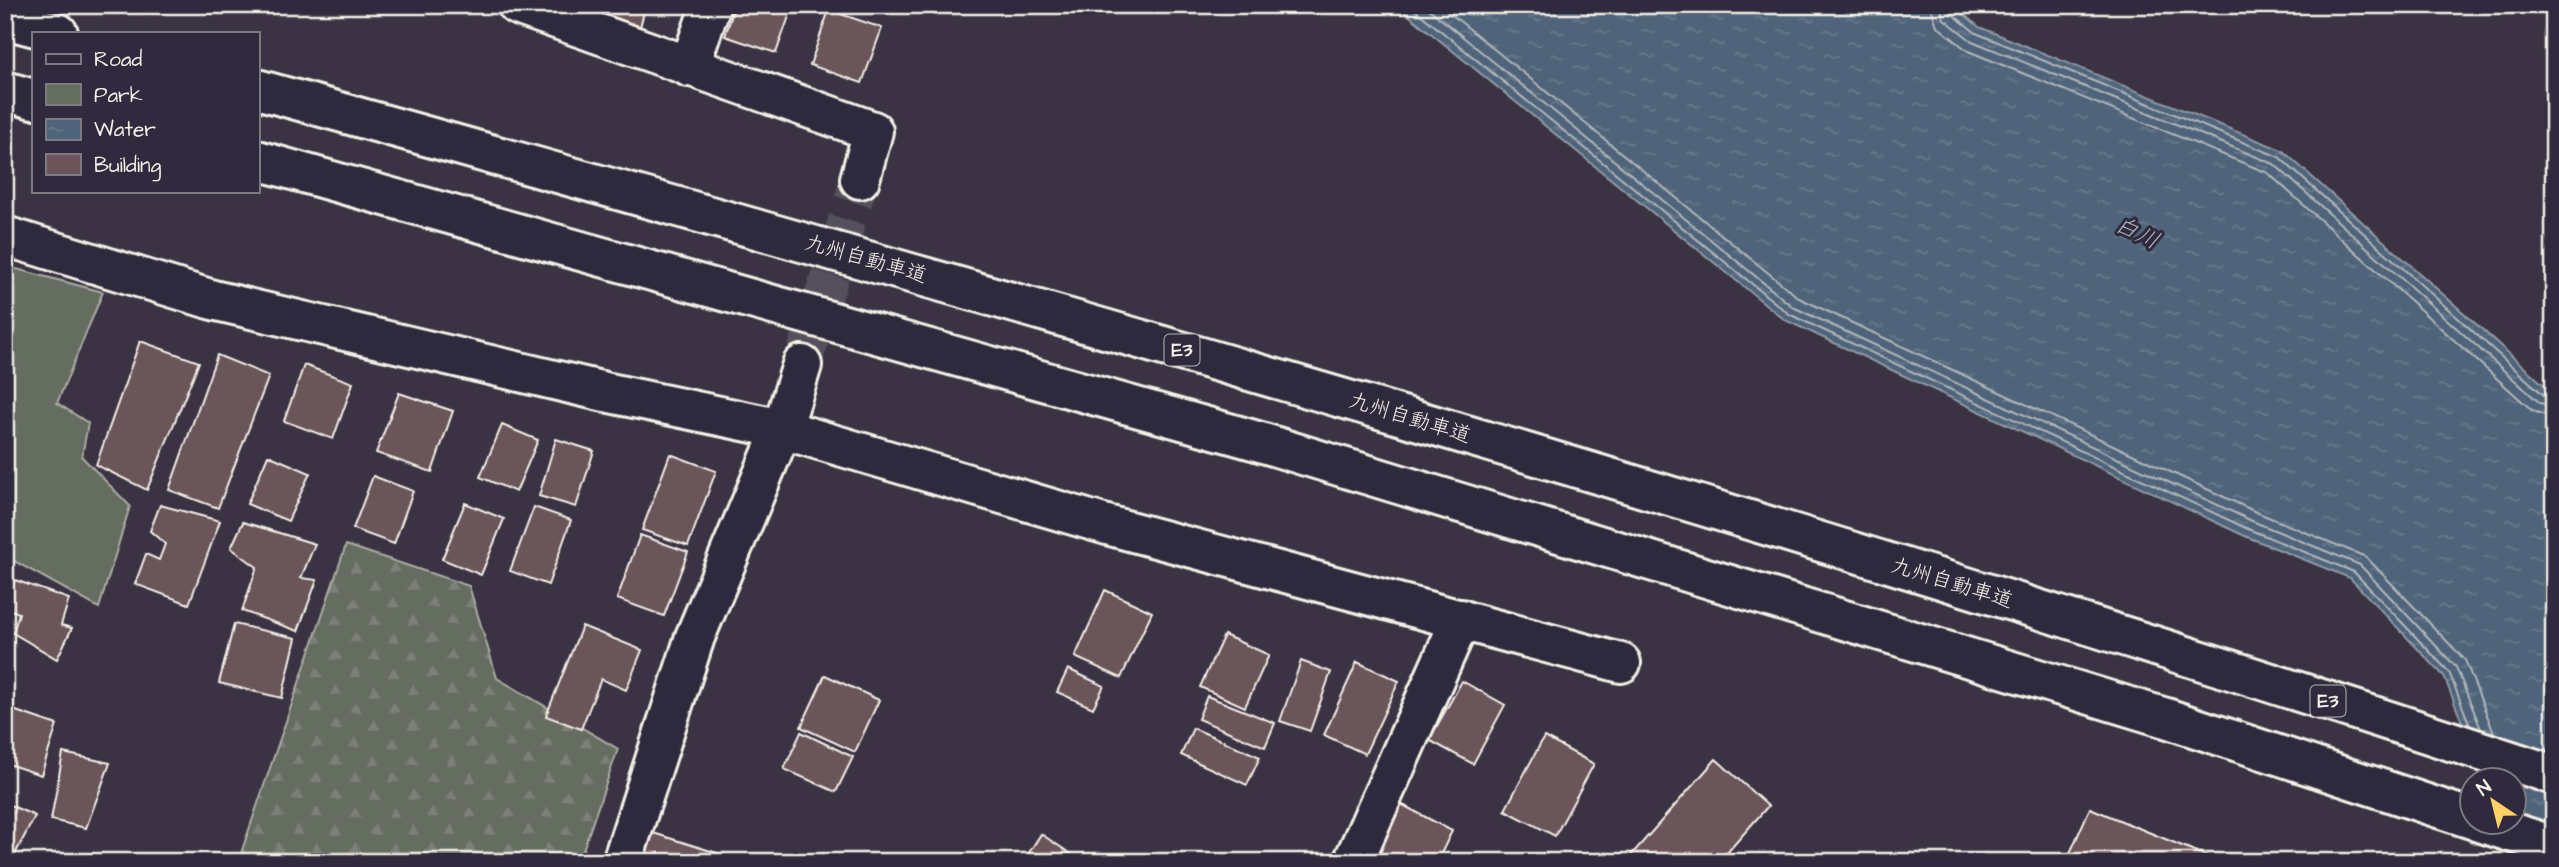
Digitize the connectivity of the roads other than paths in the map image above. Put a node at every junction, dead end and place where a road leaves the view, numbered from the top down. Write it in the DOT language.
graph roads {
  1 [pos="517,5"];
  2 [pos="711,5"];
  3 [pos="5,19"];
  4 [pos="54,32"];
  5 [pos="689,67"];
  6 [pos="259,90"];
  7 [pos="5,91"];
  8 [pos="32,99"];
  9 [pos="259,161"];
  10 [pos="860,179"];
  11 [pos="5,236"];
  12 [pos="802,365"];
  13 [pos="782,429"];
  14 [pos="1461,619"];
  15 [pos="1621,663"];
  16 [pos="2554,775"];
  17 [pos="2458,814"];
  18 [pos="2524,836"];
  19 [pos="2554,846"];
  20 [pos="622,862"];
  21 [pos="1353,862"];
  1 -- 5 [label="main road"];
  2 -- 5 [label="main road"];
  3 -- 4 [label="main road"];
  5 -- 10 [label="main road"];
  6 -- 16 [label="main road, 九州自動車道 / E3"];
  7 -- 8 [label="main road"];
  9 -- 17 [label="main road"];
  11 -- 13 [label="main road"];
  12 -- 13 [label="main road"];
  13 -- 14 [label="main road"];
  13 -- 20 [label="main road"];
  14 -- 15 [label="main road"];
  14 -- 21 [label="main road"];
  18 -- 19 [label="main road"];
}
